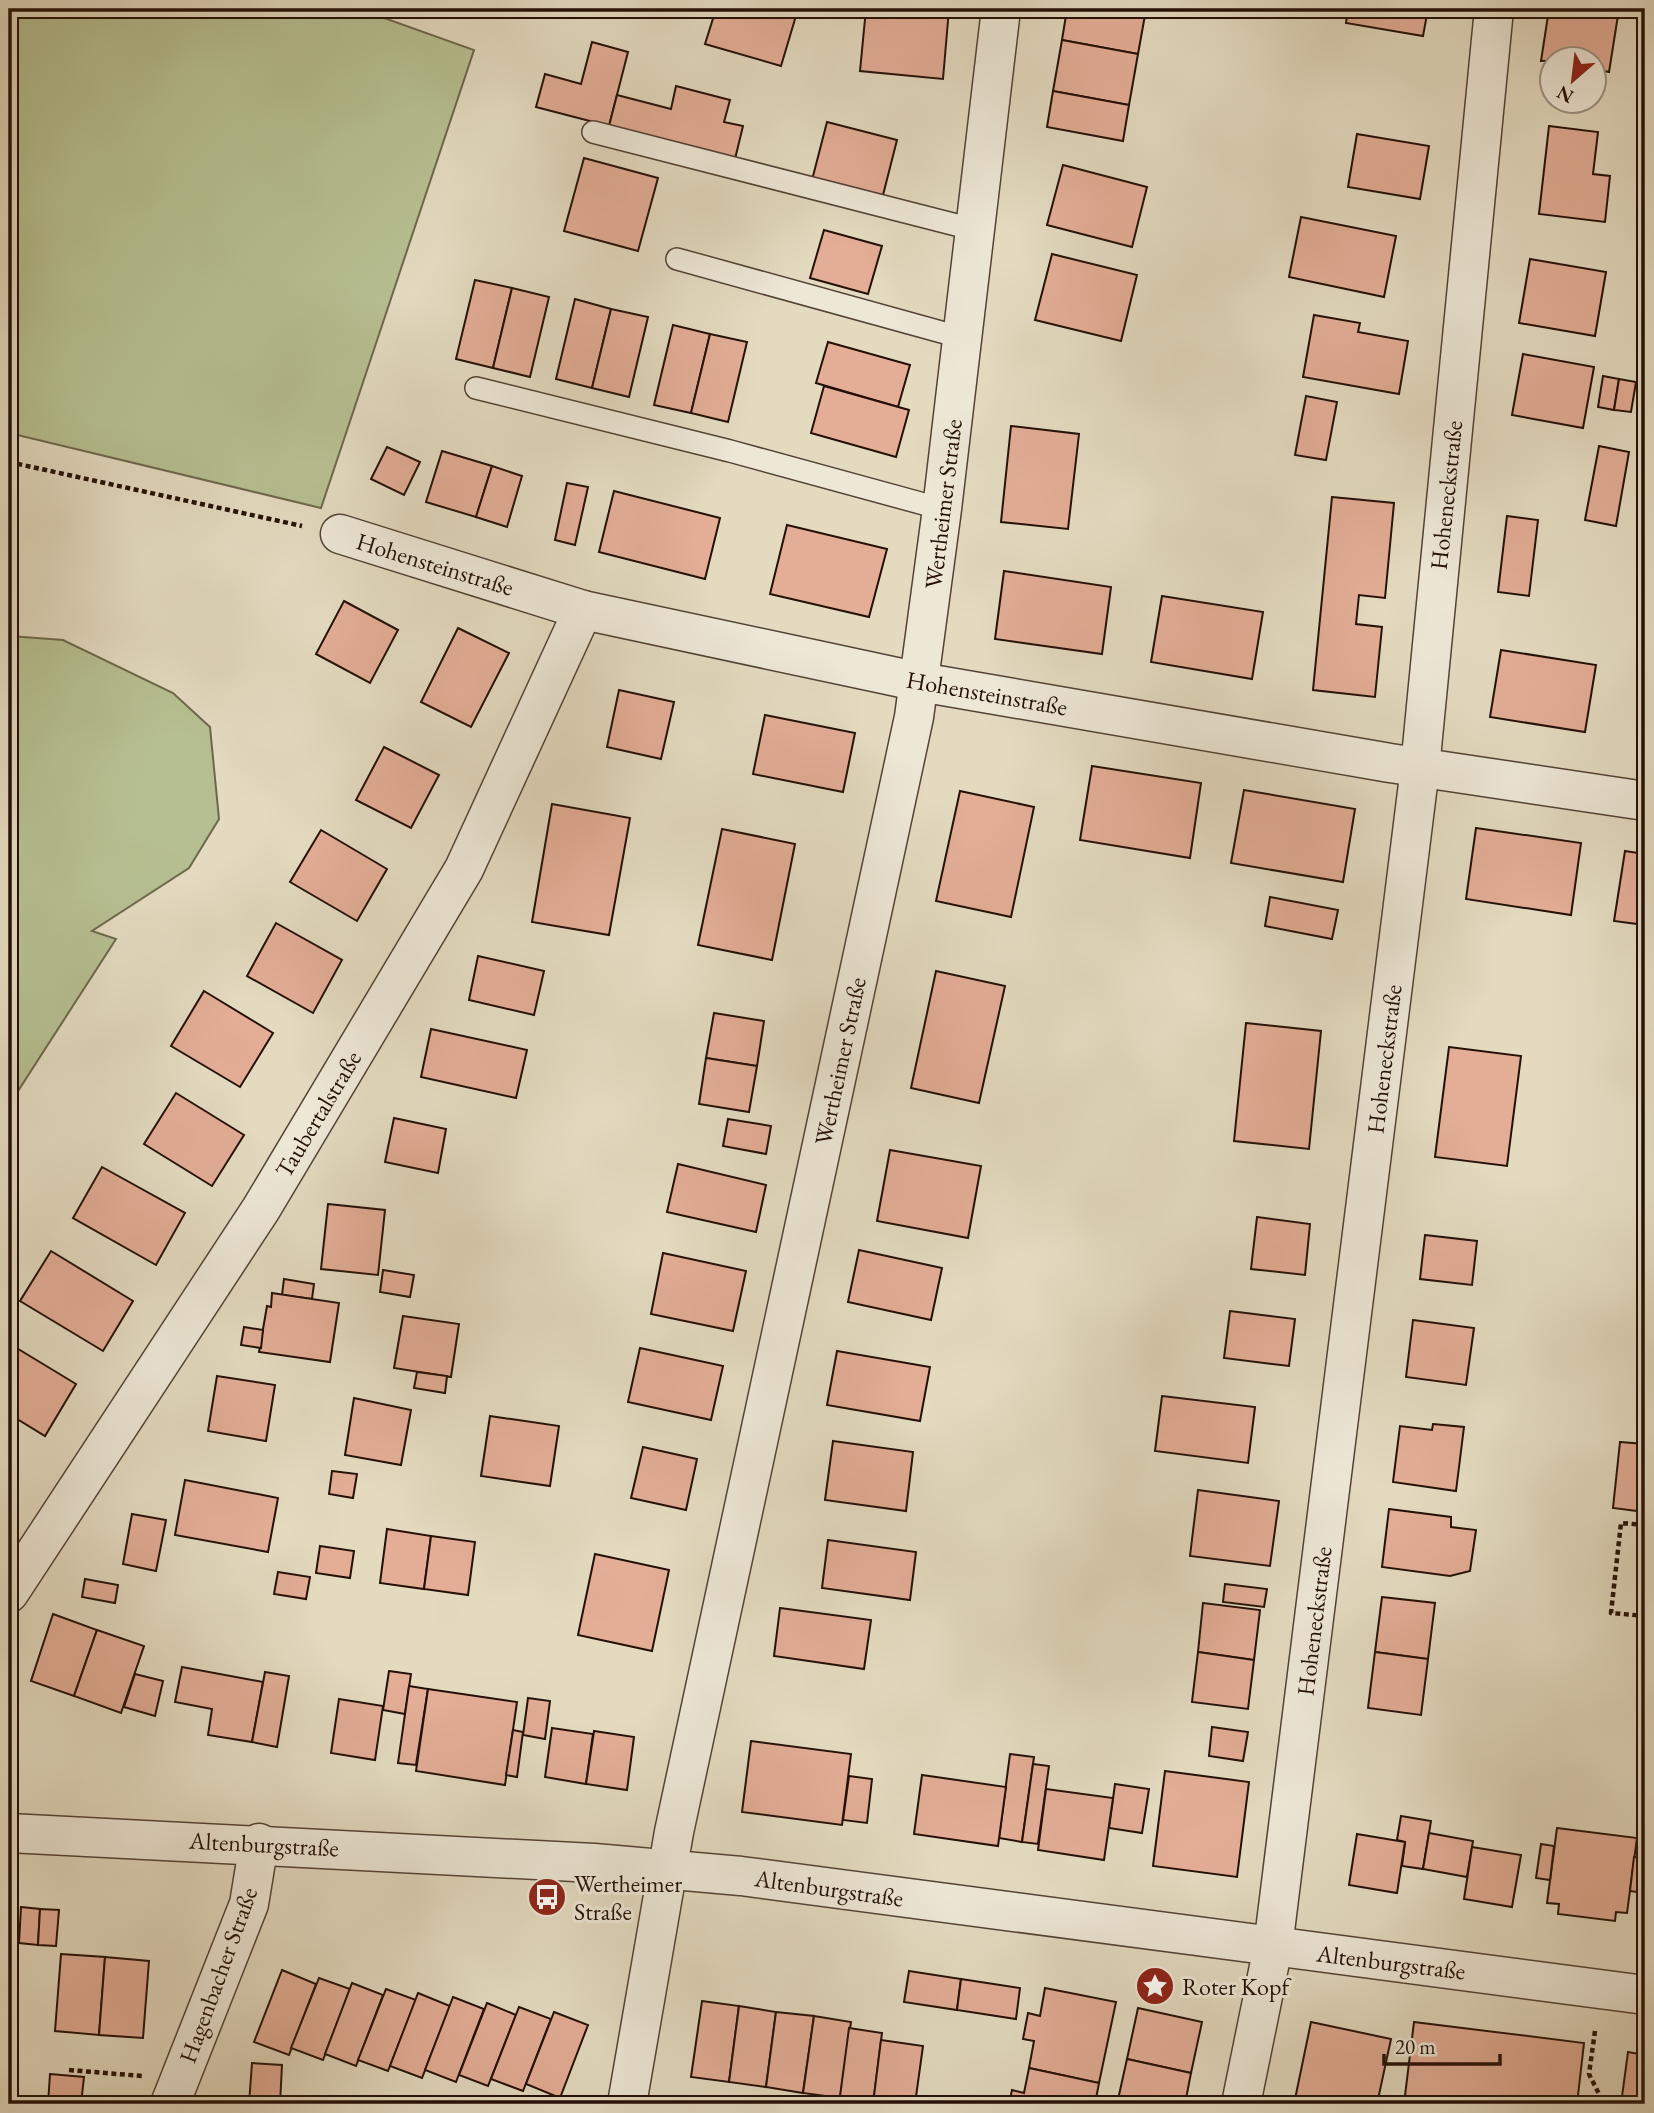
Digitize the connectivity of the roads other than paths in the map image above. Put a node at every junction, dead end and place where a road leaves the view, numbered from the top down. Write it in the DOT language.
graph roads {
  1 [pos="1001,9"];
  2 [pos="1494,9"];
  3 [pos="593,132"];
  4 [pos="976,230"];
  5 [pos="677,259"];
  6 [pos="963,338"];
  7 [pos="475,388"];
  8 [pos="942,509"];
  9 [pos="340,534"];
  10 [pos="583,610"];
  11 [pos="920,682"];
  12 [pos="1420,768"];
  13 [pos="1645,801"];
  14 [pos="9,1593"];
  15 [pos="9,1833"];
  16 [pos="259,1843"];
  17 [pos="667,1869"];
  18 [pos="1273,1947"];
  19 [pos="1645,1995"];
  20 [pos="162,2091"];
  21 [pos="627,2104"];
  22 [pos="1241,2104"];
  1 -- 4 [label="street, Wertheimer Straße"];
  2 -- 12 [label="street, Hoheneckstraße"];
  3 -- 4 [label="lane"];
  4 -- 6 [label="street, Wertheimer Straße"];
  5 -- 6 [label="lane"];
  6 -- 8 [label="street, Wertheimer Straße"];
  7 -- 8 [label="lane"];
  8 -- 11 [label="street, Wertheimer Straße"];
  9 -- 10 [label="street, Hohensteinstraße"];
  10 -- 11 [label="street, Hohensteinstraße"];
  10 -- 14 [label="street, Taubertalstraße"];
  11 -- 12 [label="street, Hohensteinstraße"];
  11 -- 17 [label="street, Wertheimer Straße"];
  12 -- 13 [label="street, Hohensteinstraße"];
  12 -- 18 [label="street, Hoheneckstraße"];
  15 -- 16 [label="street, Altenburgstraße"];
  16 -- 17 [label="street, Altenburgstraße"];
  16 -- 20 [label="street, Hagenbacher Straße"];
  17 -- 18 [label="street, Altenburgstraße"];
  17 -- 21 [label="street, Wertheimer Straße"];
  18 -- 19 [label="street, Altenburgstraße"];
  18 -- 22 [label="street, Hoheneckstraße"];
}
